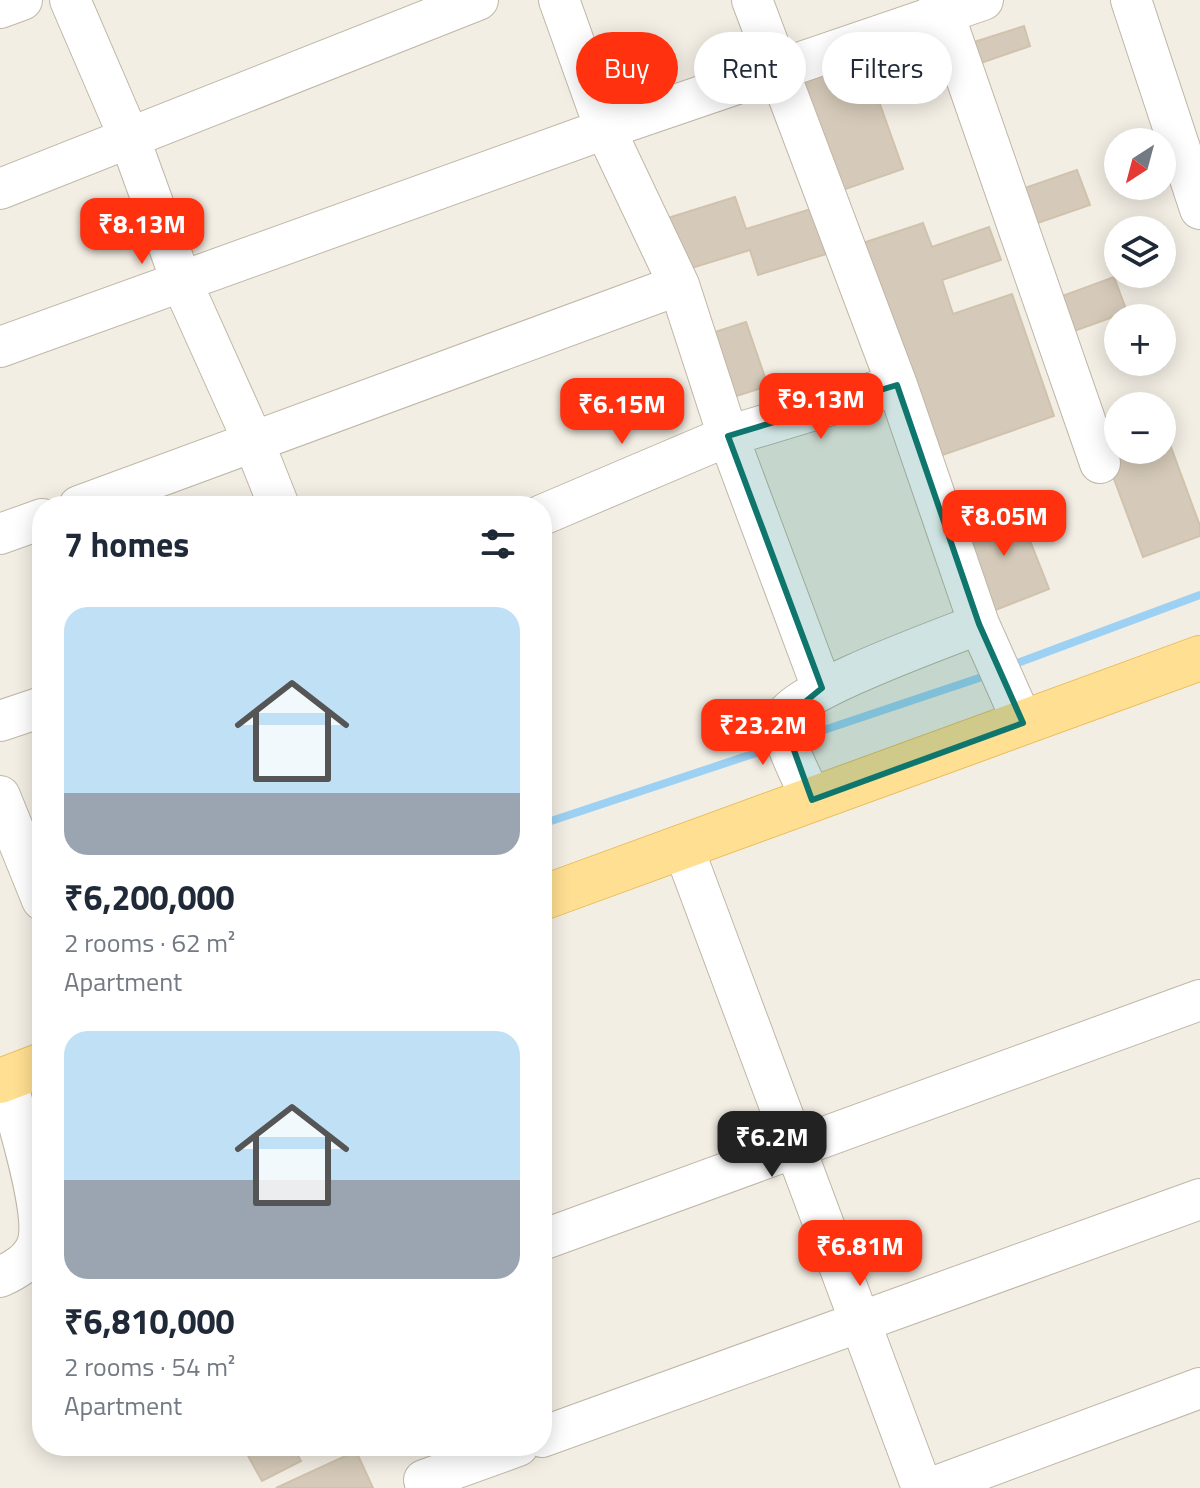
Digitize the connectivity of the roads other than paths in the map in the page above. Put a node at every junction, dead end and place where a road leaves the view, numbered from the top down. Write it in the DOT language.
graph roads {
  1 [pos="22,0"];
  2 [pos="70,0"];
  3 [pos="478,0"];
  4 [pos="559,0"];
  5 [pos="752,0"];
  6 [pos="983,0"];
  7 [pos="1131,0"];
  8 [pos="941,7"];
  9 [pos="0,8"];
  10 [pos="764,32"];
  11 [pos="806,60"];
  12 [pos="694,99"];
  13 [pos="791,104"];
  14 [pos="605,129"];
  15 [pos="129,137"];
  16 [pos="0,189"];
  17 [pos="1200,209"];
  18 [pos="182,283"];
  19 [pos="679,285"];
  20 [pos="0,347"];
  21 [pos="897,385"];
  22 [pos="728,436"];
  23 [pos="254,443"];
  24 [pos="1100,463"];
  25 [pos="107,496"];
  26 [pos="275,496"];
  27 [pos="552,511"];
  28 [pos="32,523"];
  29 [pos="0,534"];
  30 [pos="979,624"];
  31 [pos="1200,658"];
  32 [pos="822,688"];
  33 [pos="32,710"];
  34 [pos="0,721"];
  35 [pos="1023,723"];
  36 [pos="807,788"];
  37 [pos="0,796"];
  38 [pos="683,847"];
  39 [pos="32,875"];
  40 [pos="552,894"];
  41 [pos="1200,1000"];
  42 [pos="16,1075"];
  43 [pos="795,1148"];
  44 [pos="32,1173"];
  45 [pos="1200,1199"];
  46 [pos="552,1236"];
  47 [pos="32,1252"];
  48 [pos="0,1277"];
  49 [pos="860,1322"];
  50 [pos="1200,1388"];
  51 [pos="552,1433"];
  52 [pos="490,1456"];
  53 [pos="424,1480"];
  54 [pos="922,1488"];
  55 [pos="931,1488"];
  1 -- 9 [label="street"];
  2 -- 15 [label="street"];
  3 -- 15 [label="street"];
  4 -- 14 [label="street"];
  5 -- 10 [label="street"];
  6 -- 8 [label="street"];
  7 -- 17 [label="street"];
  8 -- 11 [label="street"];
  8 -- 24 [label="street"];
  12 -- 14 [label="street"];
  13 -- 21 [label="street"];
  14 -- 18 [label="street"];
  14 -- 19 [label="street"];
  15 -- 16 [label="street"];
  15 -- 18 [label="street"];
  18 -- 20 [label="street"];
  18 -- 23 [label="street"];
  19 -- 22 [label="street"];
  19 -- 23 [label="street"];
  21 -- 22 [label="street"];
  21 -- 30 [label="street"];
  22 -- 27 [label="street"];
  22 -- 32 [label="street"];
  23 -- 25 [label="street"];
  23 -- 26 [label="street"];
  28 -- 29 [label="street"];
  30 -- 32 [label="street"];
  30 -- 35 [label="street"];
  31 -- 35 [label="main road"];
  32 -- 36 [label="street"];
  33 -- 34 [label="street"];
  35 -- 36 [label="main road"];
  36 -- 38 [label="main road"];
  37 -- 39 [label="street"];
  38 -- 40 [label="main road"];
  38 -- 43 [label="street"];
  41 -- 43 [label="street"];
  42 -- 44 [label="street"];
  43 -- 46 [label="street"];
  43 -- 49 [label="street"];
  45 -- 49 [label="street"];
  47 -- 48 [label="street"];
  49 -- 51 [label="street"];
  49 -- 54 [label="street"];
  50 -- 55 [label="street"];
  52 -- 53 [label="street"];
}
